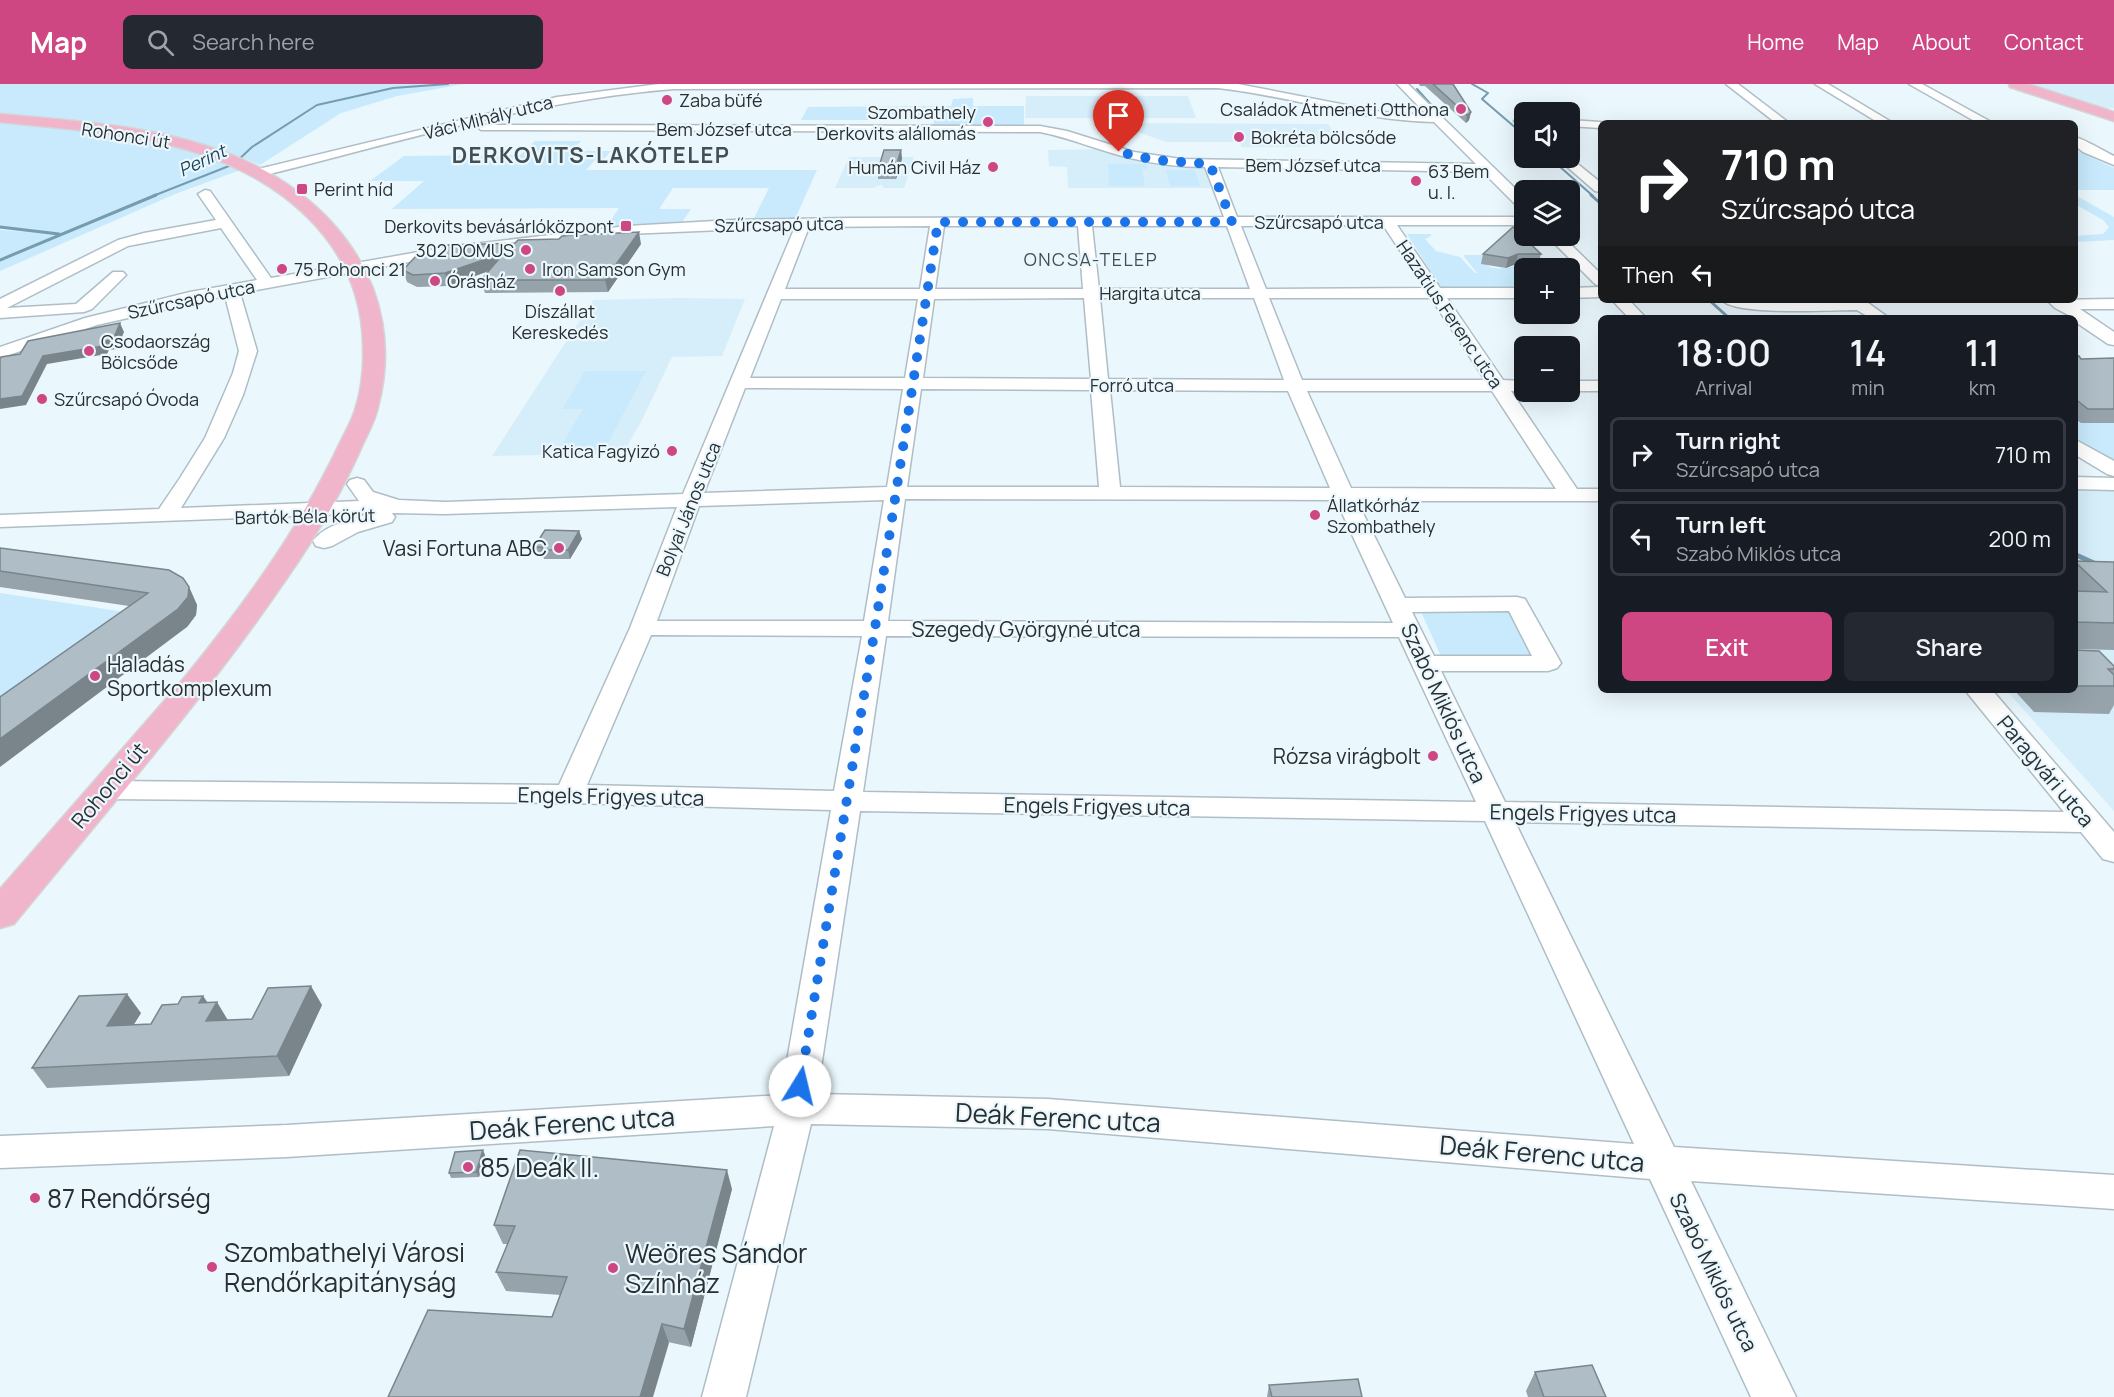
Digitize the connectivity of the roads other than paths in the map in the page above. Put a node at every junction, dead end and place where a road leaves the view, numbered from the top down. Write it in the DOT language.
graph roads {
  1 [pos="1402,84"];
  2 [pos="1731,84"];
  3 [pos="1820,84"];
  4 [pos="1914,84"];
  5 [pos="2016,84"];
  6 [pos="575,86"];
  7 [pos="595,93"];
  8 [pos="2114,117"];
  9 [pos="0,118"];
  10 [pos="1439,119"];
  11 [pos="1779,120"];
  12 [pos="1882,120"];
  13 [pos="1981,120"];
  14 [pos="460,124"];
  15 [pos="1580,124"];
  16 [pos="1598,125"];
  17 [pos="2078,144"];
  18 [pos="2109,145"];
  19 [pos="2114,161"];
  20 [pos="1580,163"];
  21 [pos="1210,164"];
  22 [pos="1591,165"];
  23 [pos="1487,168"];
  24 [pos="1576,168"];
  25 [pos="254,171"];
  26 [pos="1598,186"];
  27 [pos="205,194"];
  28 [pos="1514,195"];
  29 [pos="938,222"];
  30 [pos="1085,222"];
  31 [pos="1232,222"];
  32 [pos="1388,222"];
  33 [pos="1514,222"];
  34 [pos="225,223"];
  35 [pos="804,223"];
  36 [pos="1564,246"];
  37 [pos="356,267"];
  38 [pos="118,275"];
  39 [pos="1598,279"];
  40 [pos="267,283"];
  41 [pos="231,290"];
  42 [pos="1598,292"];
  43 [pos="1260,293"];
  44 [pos="1436,293"];
  45 [pos="1514,293"];
  46 [pos="1580,293"];
  47 [pos="775,294"];
  48 [pos="926,294"];
  49 [pos="1091,294"];
  50 [pos="1623,303"];
  51 [pos="1858,303"];
  52 [pos="2114,304"];
  53 [pos="0,305"];
  54 [pos="2060,308"];
  55 [pos="0,313"];
  56 [pos="1635,315"];
  57 [pos="1876,315"];
  58 [pos="2078,319"];
  59 [pos="2078,328"];
  60 [pos="45,336"];
  61 [pos="0,339"];
  62 [pos="2114,340"];
  63 [pos="2114,351"];
  64 [pos="0,353"];
  65 [pos="739,383"];
  66 [pos="911,384"];
  67 [pos="1100,385"];
  68 [pos="1295,385"];
  69 [pos="1498,386"];
  70 [pos="1514,386"];
  71 [pos="1580,386"];
  72 [pos="1598,386"];
  73 [pos="368,403"];
  74 [pos="2078,448"];
  75 [pos="348,451"];
  76 [pos="2114,470"];
  77 [pos="2078,483"];
  78 [pos="357,484"];
  79 [pos="2114,484"];
  80 [pos="895,493"];
  81 [pos="1110,494"];
  82 [pos="1344,494"];
  83 [pos="1572,495"];
  84 [pos="1598,495"];
  85 [pos="691,500"];
  86 [pos="400,510"];
  87 [pos="252,515"];
  88 [pos="164,516"];
  89 [pos="329,518"];
  90 [pos="0,521"];
  91 [pos="288,560"];
  92 [pos="1398,605"];
  93 [pos="642,628"];
  94 [pos="875,628"];
  95 [pos="1410,630"];
  96 [pos="217,656"];
  97 [pos="1427,664"];
  98 [pos="1981,693"];
  99 [pos="106,790"];
  100 [pos="569,794"];
  101 [pos="845,801"];
  102 [pos="1494,812"];
  103 [pos="2089,822"];
  104 [pos="2114,852"];
  105 [pos="0,914"];
  106 [pos="797,1109"];
  107 [pos="0,1152"];
  108 [pos="1662,1163"];
  109 [pos="2114,1192"];
  110 [pos="724,1397"];
  111 [pos="1774,1397"];
  1 -- 10 [label="street"];
  2 -- 11 [label="street"];
  3 -- 12 [label="street"];
  4 -- 13 [label="street"];
  5 -- 8 [label="main road"];
  6 -- 7 [label="street"];
  7 -- 10 [label="street, Váci Mihály utca"];
  7 -- 14 [label="street, Váci Mihály utca"];
  9 -- 25 [label="main road, Rohonci út"];
  10 -- 23 [label="street"];
  14 -- 21 [label="street, Bem József utca"];
  14 -- 25 [label="street, Váci Mihály utca"];
  15 -- 16 [label="street"];
  17 -- 18 [label="street"];
  17 -- 19 [label="street"];
  20 -- 22 [label="street"];
  21 -- 23 [label="street, Bem József utca"];
  21 -- 31 [label="street, Szabó Miklós utca"];
  23 -- 28 [label="street"];
  24 -- 26 [label="street"];
  25 -- 37 [label="main road, Rohonci út"];
  27 -- 34 [label="street"];
  29 -- 30 [label="street, Szűrcsapó utca"];
  29 -- 35 [label="street, Szűrcsapó utca"];
  29 -- 48 [label="street"];
  30 -- 31 [label="street, Szűrcsapó utca"];
  30 -- 49 [label="street"];
  31 -- 32 [label="street, Szűrcsapó utca"];
  31 -- 43 [label="street, Szabó Miklós utca"];
  32 -- 33 [label="street, Szűrcsapó utca"];
  32 -- 44 [label="street, Hazatius Ferenc utca"];
  34 -- 40 [label="street"];
  34 -- 53 [label="street"];
  35 -- 37 [label="street, Szűrcsapó utca"];
  35 -- 47 [label="street, Bolyai János utca"];
  36 -- 39 [label="street"];
  37 -- 40 [label="street, Szűrcsapó utca"];
  37 -- 73 [label="main road, Rohonci út"];
  38 -- 55 [label="street, Szűrcsapó utca"];
  40 -- 41 [label="street, Szűrcsapó utca"];
  41 -- 60 [label="street, Szűrcsapó utca"];
  41 -- 88 [label="street"];
  42 -- 46 [label="street"];
  43 -- 44 [label="street, Hargita utca"];
  43 -- 49 [label="street, Hargita utca"];
  43 -- 68 [label="street, Szabó Miklós utca"];
  44 -- 45 [label="street, Hargita utca"];
  44 -- 69 [label="street, Hazatius Ferenc utca"];
  47 -- 48 [label="street, Hargita utca"];
  47 -- 65 [label="street, Bolyai János utca"];
  48 -- 49 [label="street, Hargita utca"];
  48 -- 66 [label="street"];
  49 -- 67 [label="street"];
  50 -- 56 [label="street"];
  51 -- 57 [label="street"];
  52 -- 54 [label="street"];
  58 -- 62 [label="street"];
  59 -- 63 [label="street"];
  60 -- 61 [label="street, Szűrcsapó utca"];
  60 -- 64 [label="street, Szűrcsapó utca"];
  65 -- 66 [label="street, Forró utca"];
  65 -- 85 [label="street, Bolyai János utca"];
  66 -- 67 [label="street, Forró utca"];
  66 -- 80 [label="street"];
  67 -- 68 [label="street, Forró utca"];
  67 -- 81 [label="street"];
  68 -- 69 [label="street, Forró utca"];
  68 -- 82 [label="street, Szabó Miklós utca"];
  69 -- 70 [label="street, Forró utca"];
  69 -- 83 [label="street, Hazatius Ferenc utca"];
  71 -- 72 [label="street"];
  73 -- 75 [label="main road, Rohonci út"];
  73 -- 78 [label="main road, Rohonci út"];
  74 -- 76 [label="street"];
  75 -- 87 [label="street"];
  75 -- 89 [label="main road, Rohonci út"];
  77 -- 79 [label="street"];
  78 -- 86 [label="street"];
  78 -- 89 [label="main road, Rohonci út"];
  80 -- 81 [label="street, Bartók Béla körút"];
  80 -- 85 [label="street, Bartók Béla körút"];
  80 -- 94 [label="street"];
  81 -- 82 [label="street, Bartók Béla körút"];
  82 -- 83 [label="street, Bartók Béla körút"];
  82 -- 92 [label="street, Szabó Miklós utca"];
  83 -- 84 [label="street, Bartók Béla körút"];
  85 -- 86 [label="street, Bartók Béla körút"];
  85 -- 93 [label="street, Bolyai János utca"];
  86 -- 89 [label="street, Bartók Béla körút"];
  86 -- 89 [label="street"];
  87 -- 88 [label="street, Bartók Béla körút"];
  87 -- 89 [label="street, Bartók Béla körút"];
  87 -- 91 [label="street"];
  88 -- 90 [label="street, Bartók Béla körút"];
  89 -- 91 [label="main road, Rohonci út"];
  89 -- 96 [label="main road, Rohonci út"];
  91 -- 96 [label="main road, Rohonci út"];
  92 -- 95 [label="street, Szabó Miklós utca"];
  92 -- 97 [label="street"];
  93 -- 94 [label="street, Szegedy Györgyné utca"];
  93 -- 100 [label="street, Bolyai János utca"];
  94 -- 95 [label="street, Szegedy Györgyné utca"];
  94 -- 101 [label="street"];
  95 -- 97 [label="street, Szabó Miklós utca"];
  96 -- 99 [label="main road, Rohonci út"];
  97 -- 102 [label="street, Szabó Miklós utca"];
  98 -- 103 [label="street, Paragvári utca"];
  99 -- 100 [label="street, Engels Frigyes utca"];
  99 -- 105 [label="main road, Rohonci út"];
  100 -- 101 [label="street, Engels Frigyes utca"];
  101 -- 102 [label="street, Engels Frigyes utca"];
  101 -- 106 [label="street"];
  102 -- 103 [label="street, Engels Frigyes utca"];
  102 -- 108 [label="street, Szabó Miklós utca"];
  103 -- 104 [label="street, Paragvári utca"];
  106 -- 107 [label="street, Deák Ferenc utca"];
  106 -- 108 [label="street, Deák Ferenc utca"];
  106 -- 110 [label="street"];
  108 -- 109 [label="street, Deák Ferenc utca"];
  108 -- 111 [label="street, Szabó Miklós utca"];
}
